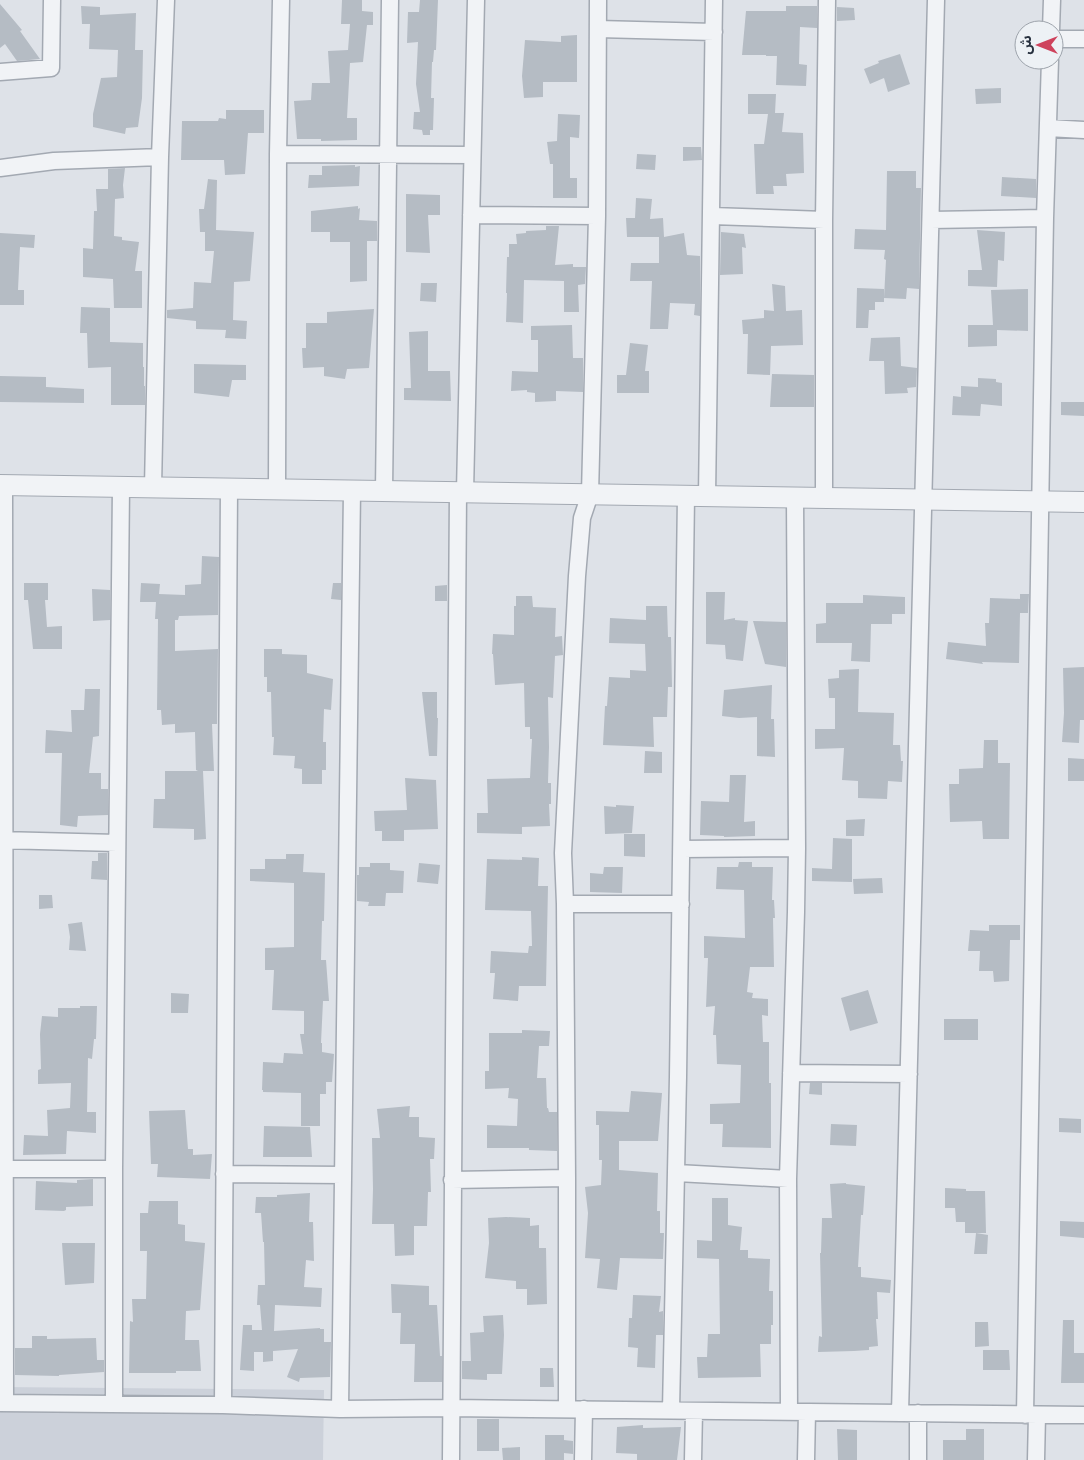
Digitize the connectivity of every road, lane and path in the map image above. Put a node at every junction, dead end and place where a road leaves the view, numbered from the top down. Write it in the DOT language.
graph roads {
  1 [pos="52,0"];
  2 [pos="166,0"];
  3 [pos="281,0"];
  4 [pos="390,0"];
  5 [pos="476,0"];
  6 [pos="598,0"];
  7 [pos="714,0"];
  8 [pos="827,0"];
  9 [pos="936,0"];
  10 [pos="1052,0"];
  11 [pos="1051,20"];
  12 [pos="598,29"];
  13 [pos="714,32"];
  14 [pos="1064,39"];
  15 [pos="1084,39"];
  16 [pos="1050,70"];
  17 [pos="0,72"];
  18 [pos="1048,128"];
  19 [pos="1084,130"];
  20 [pos="278,154"];
  21 [pos="388,155"];
  22 [pos="472,155"];
  23 [pos="160,157"];
  24 [pos="0,168"];
  25 [pos="471,215"];
  26 [pos="597,216"];
  27 [pos="712,216"];
  28 [pos="1045,218"];
  29 [pos="824,220"];
  30 [pos="931,220"];
  31 [pos="2,485"];
  32 [pos="121,487"];
  33 [pos="153,487"];
  34 [pos="229,488"];
  35 [pos="277,489"];
  36 [pos="352,490"];
  37 [pos="384,491"];
  38 [pos="462,492"];
  39 [pos="590,494"];
  40 [pos="686,496"];
  41 [pos="707,496"];
  42 [pos="795,498"];
  43 [pos="824,498"];
  44 [pos="924,500"];
  45 [pos="1040,502"];
  46 [pos="1084,502"];
  47 [pos="2,840"];
  48 [pos="118,843"];
  49 [pos="797,848"];
  50 [pos="682,849"];
  51 [pos="565,904"];
  52 [pos="681,904"];
  53 [pos="792,1073"];
  54 [pos="908,1074"];
  55 [pos="114,1169"];
  56 [pos="3,1170"];
  57 [pos="677,1173"];
  58 [pos="224,1174"];
  59 [pos="343,1175"];
  60 [pos="567,1178"];
  61 [pos="788,1179"];
  62 [pos="452,1180"];
  63 [pos="3,1403"];
  64 [pos="114,1404"];
  65 [pos="223,1405"];
  66 [pos="451,1408"];
  67 [pos="340,1409"];
  68 [pos="567,1409"];
  69 [pos="584,1409"];
  70 [pos="671,1410"];
  71 [pos="694,1411"];
  72 [pos="789,1412"];
  73 [pos="807,1412"];
  74 [pos="900,1413"];
  75 [pos="918,1413"];
  76 [pos="1031,1415"];
  77 [pos="1084,1415"];
  78 [pos="451,1460"];
  79 [pos="583,1460"];
  80 [pos="693,1460"];
  81 [pos="806,1460"];
  82 [pos="918,1460"];
  83 [pos="1036,1460"];
  1 -- 17 [label="street"];
  2 -- 23 [label="street"];
  3 -- 20 [label="street"];
  4 -- 21 [label="street"];
  5 -- 22 [label="street"];
  6 -- 12 [label="street"];
  7 -- 13 [label="street"];
  8 -- 29 [label="street"];
  9 -- 30 [label="street"];
  10 -- 11 [label="street"];
  12 -- 13 [label="street"];
  12 -- 26 [label="street"];
  13 -- 27 [label="street"];
  14 -- 15 [label="street"];
  16 -- 18 [label="street"];
  18 -- 19 [label="street"];
  18 -- 28 [label="street"];
  20 -- 21 [label="street"];
  20 -- 35 [label="street"];
  21 -- 22 [label="street"];
  21 -- 37 [label="street"];
  22 -- 25 [label="street"];
  23 -- 24 [label="street"];
  23 -- 33 [label="street"];
  25 -- 26 [label="street"];
  25 -- 38 [label="street"];
  26 -- 39 [label="street"];
  27 -- 29 [label="street"];
  27 -- 41 [label="street"];
  28 -- 30 [label="street"];
  28 -- 45 [label="street"];
  29 -- 43 [label="street"];
  30 -- 44 [label="street"];
  31 -- 32 [label="street"];
  31 -- 47 [label="street"];
  32 -- 33 [label="street"];
  32 -- 48 [label="street"];
  33 -- 34 [label="street"];
  34 -- 35 [label="street"];
  34 -- 58 [label="street"];
  35 -- 36 [label="street"];
  36 -- 37 [label="street"];
  36 -- 59 [label="street"];
  37 -- 38 [label="street"];
  38 -- 39 [label="street"];
  38 -- 62 [label="street"];
  39 -- 40 [label="street"];
  39 -- 51 [label="street"];
  40 -- 41 [label="street"];
  40 -- 50 [label="street"];
  41 -- 42 [label="street"];
  42 -- 43 [label="street"];
  42 -- 49 [label="street"];
  43 -- 44 [label="street"];
  44 -- 45 [label="street"];
  44 -- 54 [label="street"];
  45 -- 46 [label="street"];
  45 -- 76 [label="street"];
  47 -- 48 [label="street"];
  47 -- 56 [label="street"];
  48 -- 55 [label="street"];
  49 -- 50 [label="street"];
  49 -- 53 [label="street"];
  50 -- 52 [label="street"];
  51 -- 52 [label="street"];
  51 -- 60 [label="street"];
  52 -- 57 [label="street"];
  53 -- 54 [label="street"];
  53 -- 61 [label="street"];
  54 -- 74 [label="street"];
  55 -- 56 [label="street"];
  55 -- 64 [label="street"];
  56 -- 63 [label="street"];
  57 -- 61 [label="street"];
  57 -- 70 [label="street"];
  58 -- 59 [label="street"];
  58 -- 65 [label="street"];
  59 -- 67 [label="street"];
  60 -- 62 [label="street"];
  60 -- 68 [label="street"];
  61 -- 72 [label="street"];
  62 -- 66 [label="street"];
  63 -- 64 [label="street"];
  64 -- 65 [label="street"];
  65 -- 67 [label="street"];
  66 -- 67 [label="street"];
  66 -- 68 [label="street"];
  66 -- 78 [label="street"];
  68 -- 69 [label="street"];
  69 -- 70 [label="street"];
  69 -- 79 [label="street"];
  70 -- 71 [label="street"];
  71 -- 72 [label="street"];
  71 -- 80 [label="street"];
  72 -- 73 [label="street"];
  73 -- 74 [label="street"];
  73 -- 81 [label="street"];
  74 -- 75 [label="street"];
  75 -- 76 [label="street"];
  75 -- 82 [label="street"];
  76 -- 77 [label="street"];
  76 -- 83 [label="street"];
}
